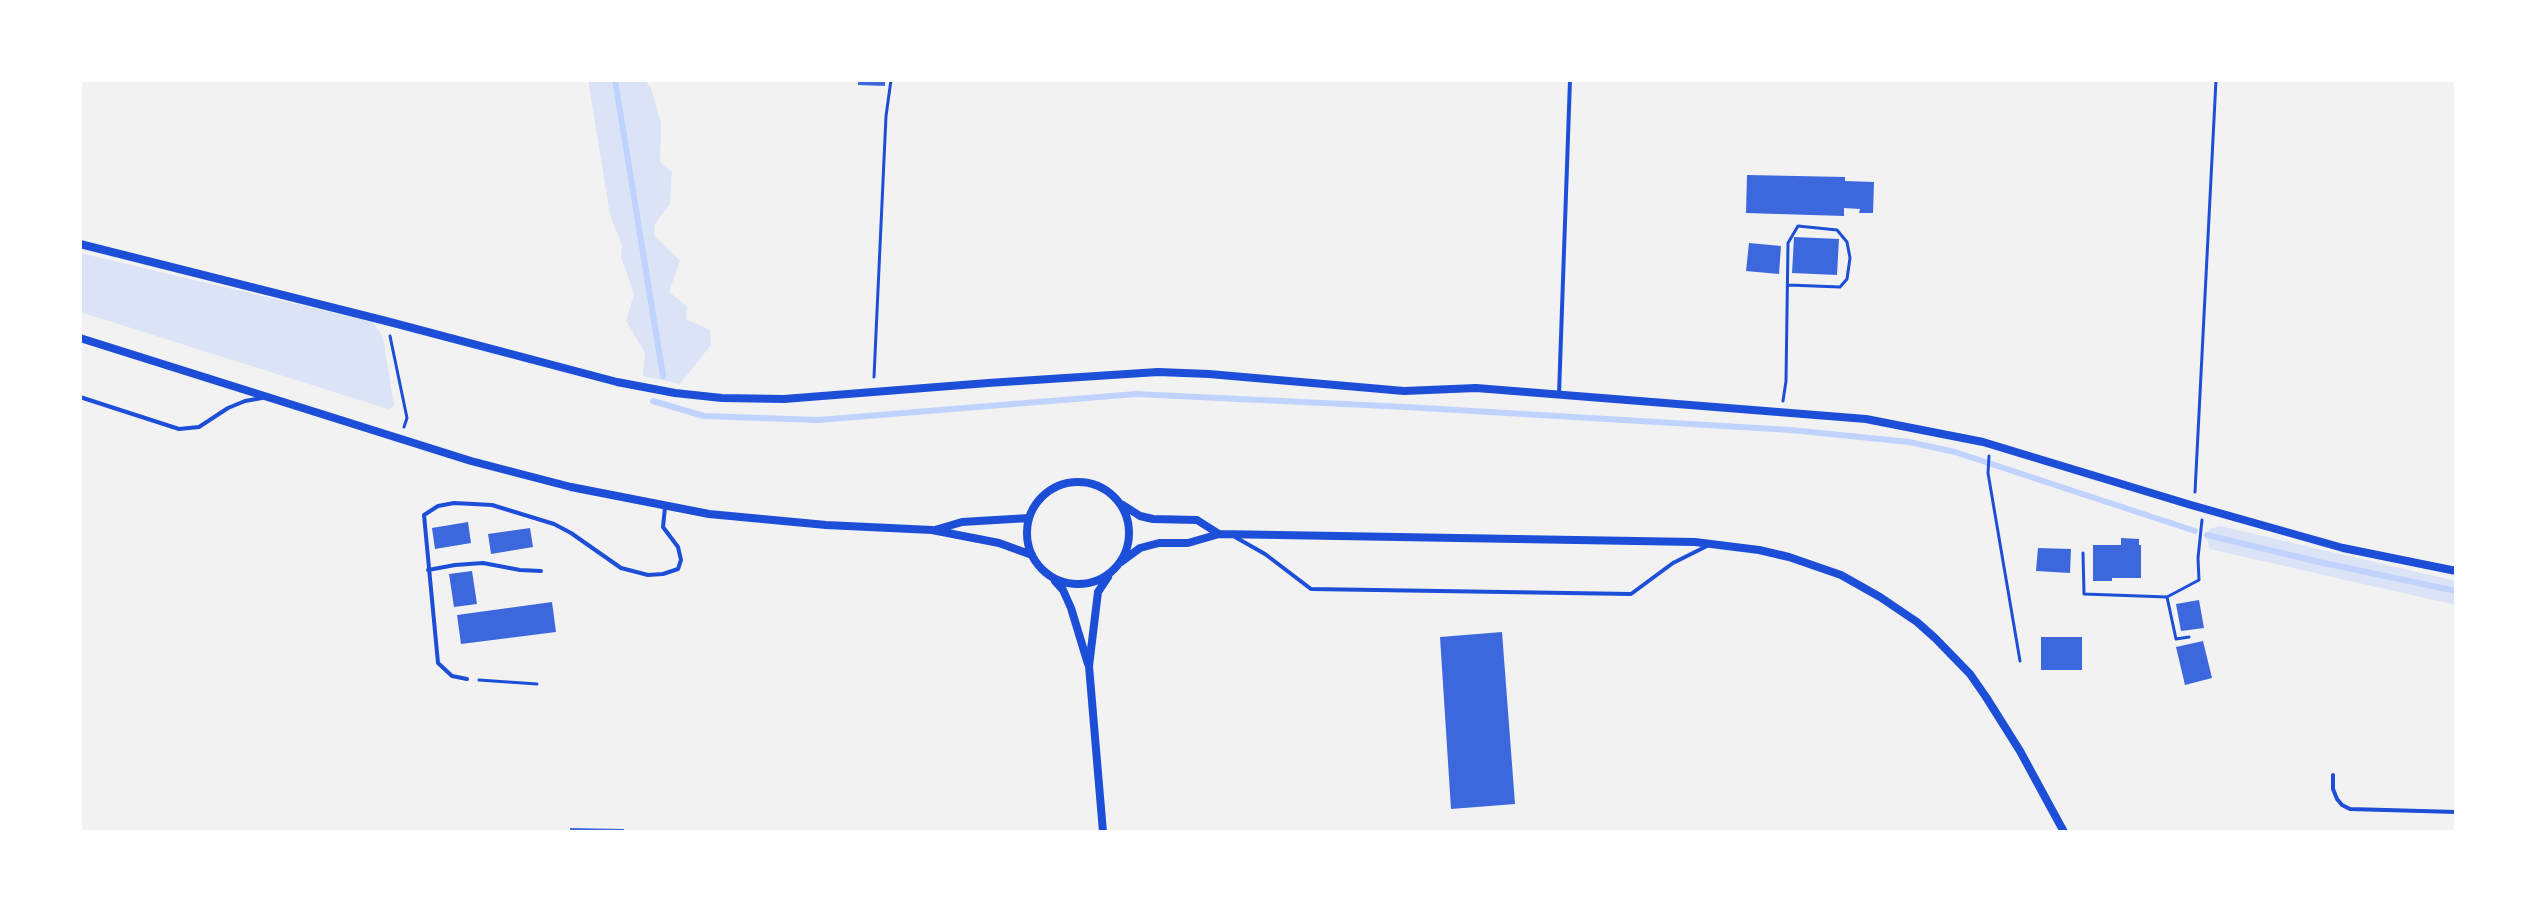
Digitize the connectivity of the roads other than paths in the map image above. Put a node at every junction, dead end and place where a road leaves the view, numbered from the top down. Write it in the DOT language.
graph roads {
  1 [pos="1570,80"];
  2 [pos="80,244"];
  3 [pos="80,338"];
  4 [pos="1559,394"];
  5 [pos="80,397"];
  6 [pos="268,398"];
  7 [pos="1119,502"];
  8 [pos="665,507"];
  9 [pos="1029,518"];
  10 [pos="932,530"];
  11 [pos="1219,534"];
  12 [pos="1229,534"];
  13 [pos="1713,544"];
  14 [pos="1032,555"];
  15 [pos="1121,562"];
  16 [pos="428,570"];
  17 [pos="541,571"];
  18 [pos="2456,571"];
  19 [pos="1109,574"];
  20 [pos="1052,577"];
  21 [pos="1089,666"];
  22 [pos="467,679"];
  23 [pos="2333,775"];
  24 [pos="2456,812"];
  25 [pos="1103,832"];
  26 [pos="2064,832"];
  1 -- 4 [label="lane"];
  2 -- 4 [label="street"];
  3 -- 6 [label="street"];
  4 -- 18 [label="street"];
  5 -- 6 [label="lane"];
  6 -- 8 [label="street"];
  7 -- 9 [label="street"];
  7 -- 11 [label="street"];
  7 -- 15 [label="street"];
  8 -- 10 [label="street"];
  8 -- 16 [label="lane"];
  9 -- 10 [label="street"];
  9 -- 14 [label="street"];
  10 -- 14 [label="street"];
  11 -- 12 [label="street"];
  11 -- 15 [label="street"];
  12 -- 13 [label="street"];
  12 -- 13 [label="lane"];
  13 -- 26 [label="street"];
  14 -- 20 [label="street"];
  15 -- 19 [label="street"];
  16 -- 17 [label="lane"];
  16 -- 22 [label="lane"];
  19 -- 20 [label="street"];
  19 -- 21 [label="street"];
  20 -- 21 [label="street"];
  21 -- 25 [label="street"];
  23 -- 24 [label="lane"];
}
